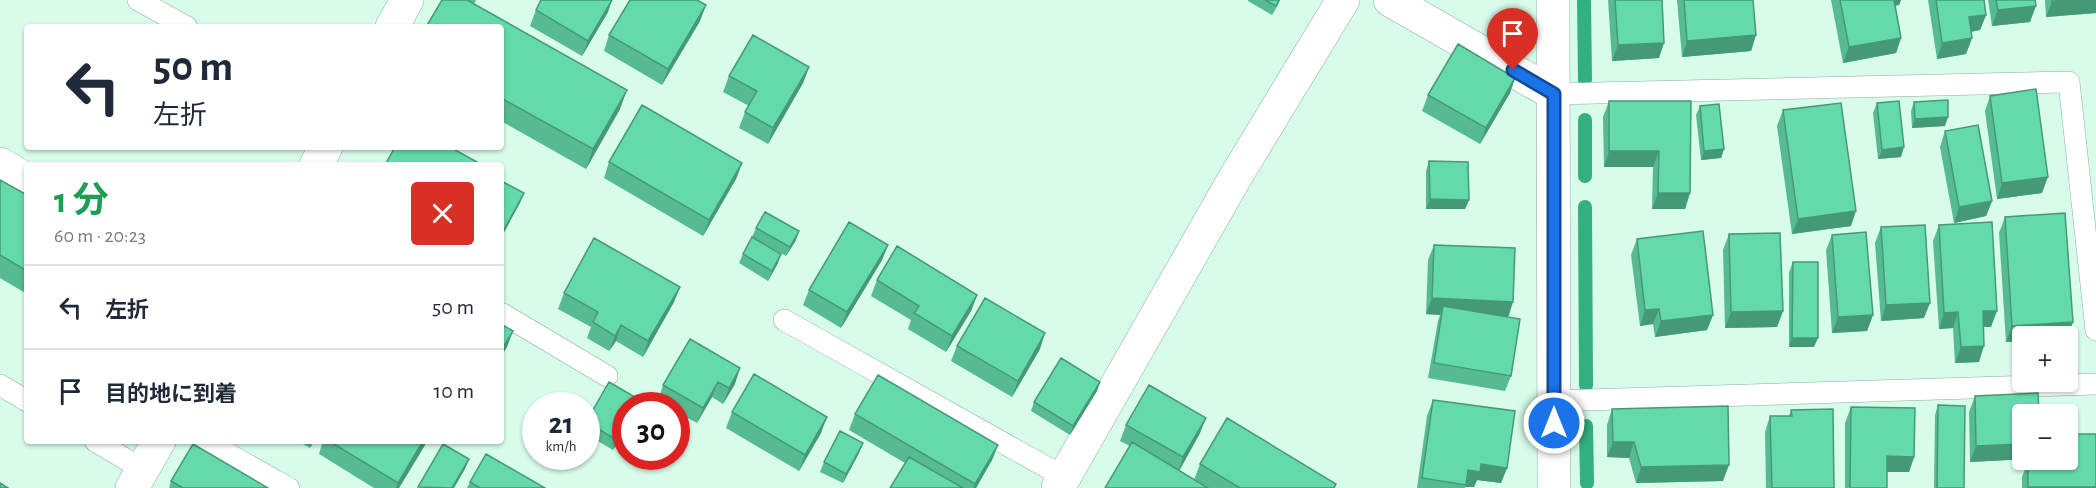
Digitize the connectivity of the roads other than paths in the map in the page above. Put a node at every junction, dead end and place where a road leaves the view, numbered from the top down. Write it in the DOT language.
graph roads {
  1 [pos="138,0"];
  2 [pos="407,0"];
  3 [pos="1343,0"];
  4 [pos="1390,0"];
  5 [pos="1553,0"];
  6 [pos="182,24"];
  7 [pos="394,24"];
  8 [pos="1554,94"];
  9 [pos="0,164"];
  10 [pos="24,178"];
  11 [pos="504,315"];
  12 [pos="784,320"];
  13 [pos="2096,330"];
  14 [pos="607,376"];
  15 [pos="2096,384"];
  16 [pos="0,385"];
  17 [pos="24,399"];
  18 [pos="1554,401"];
  19 [pos="98,444"];
  20 [pos="157,444"];
  21 [pos="210,444"];
  22 [pos="137,478"];
  23 [pos="1061,482"];
  24 [pos="289,488"];
  25 [pos="1554,488"];
  1 -- 6 [label="lane"];
  2 -- 7 [label="street"];
  3 -- 23 [label="street"];
  4 -- 8 [label="street"];
  5 -- 8 [label="street"];
  8 -- 13 [label="lane"];
  8 -- 18 [label="street"];
  9 -- 10 [label="street"];
  11 -- 14 [label="lane"];
  12 -- 23 [label="lane"];
  15 -- 18 [label="lane"];
  16 -- 17 [label="lane"];
  18 -- 25 [label="street"];
  19 -- 22 [label="lane"];
  20 -- 22 [label="street"];
  21 -- 24 [label="lane"];
}
